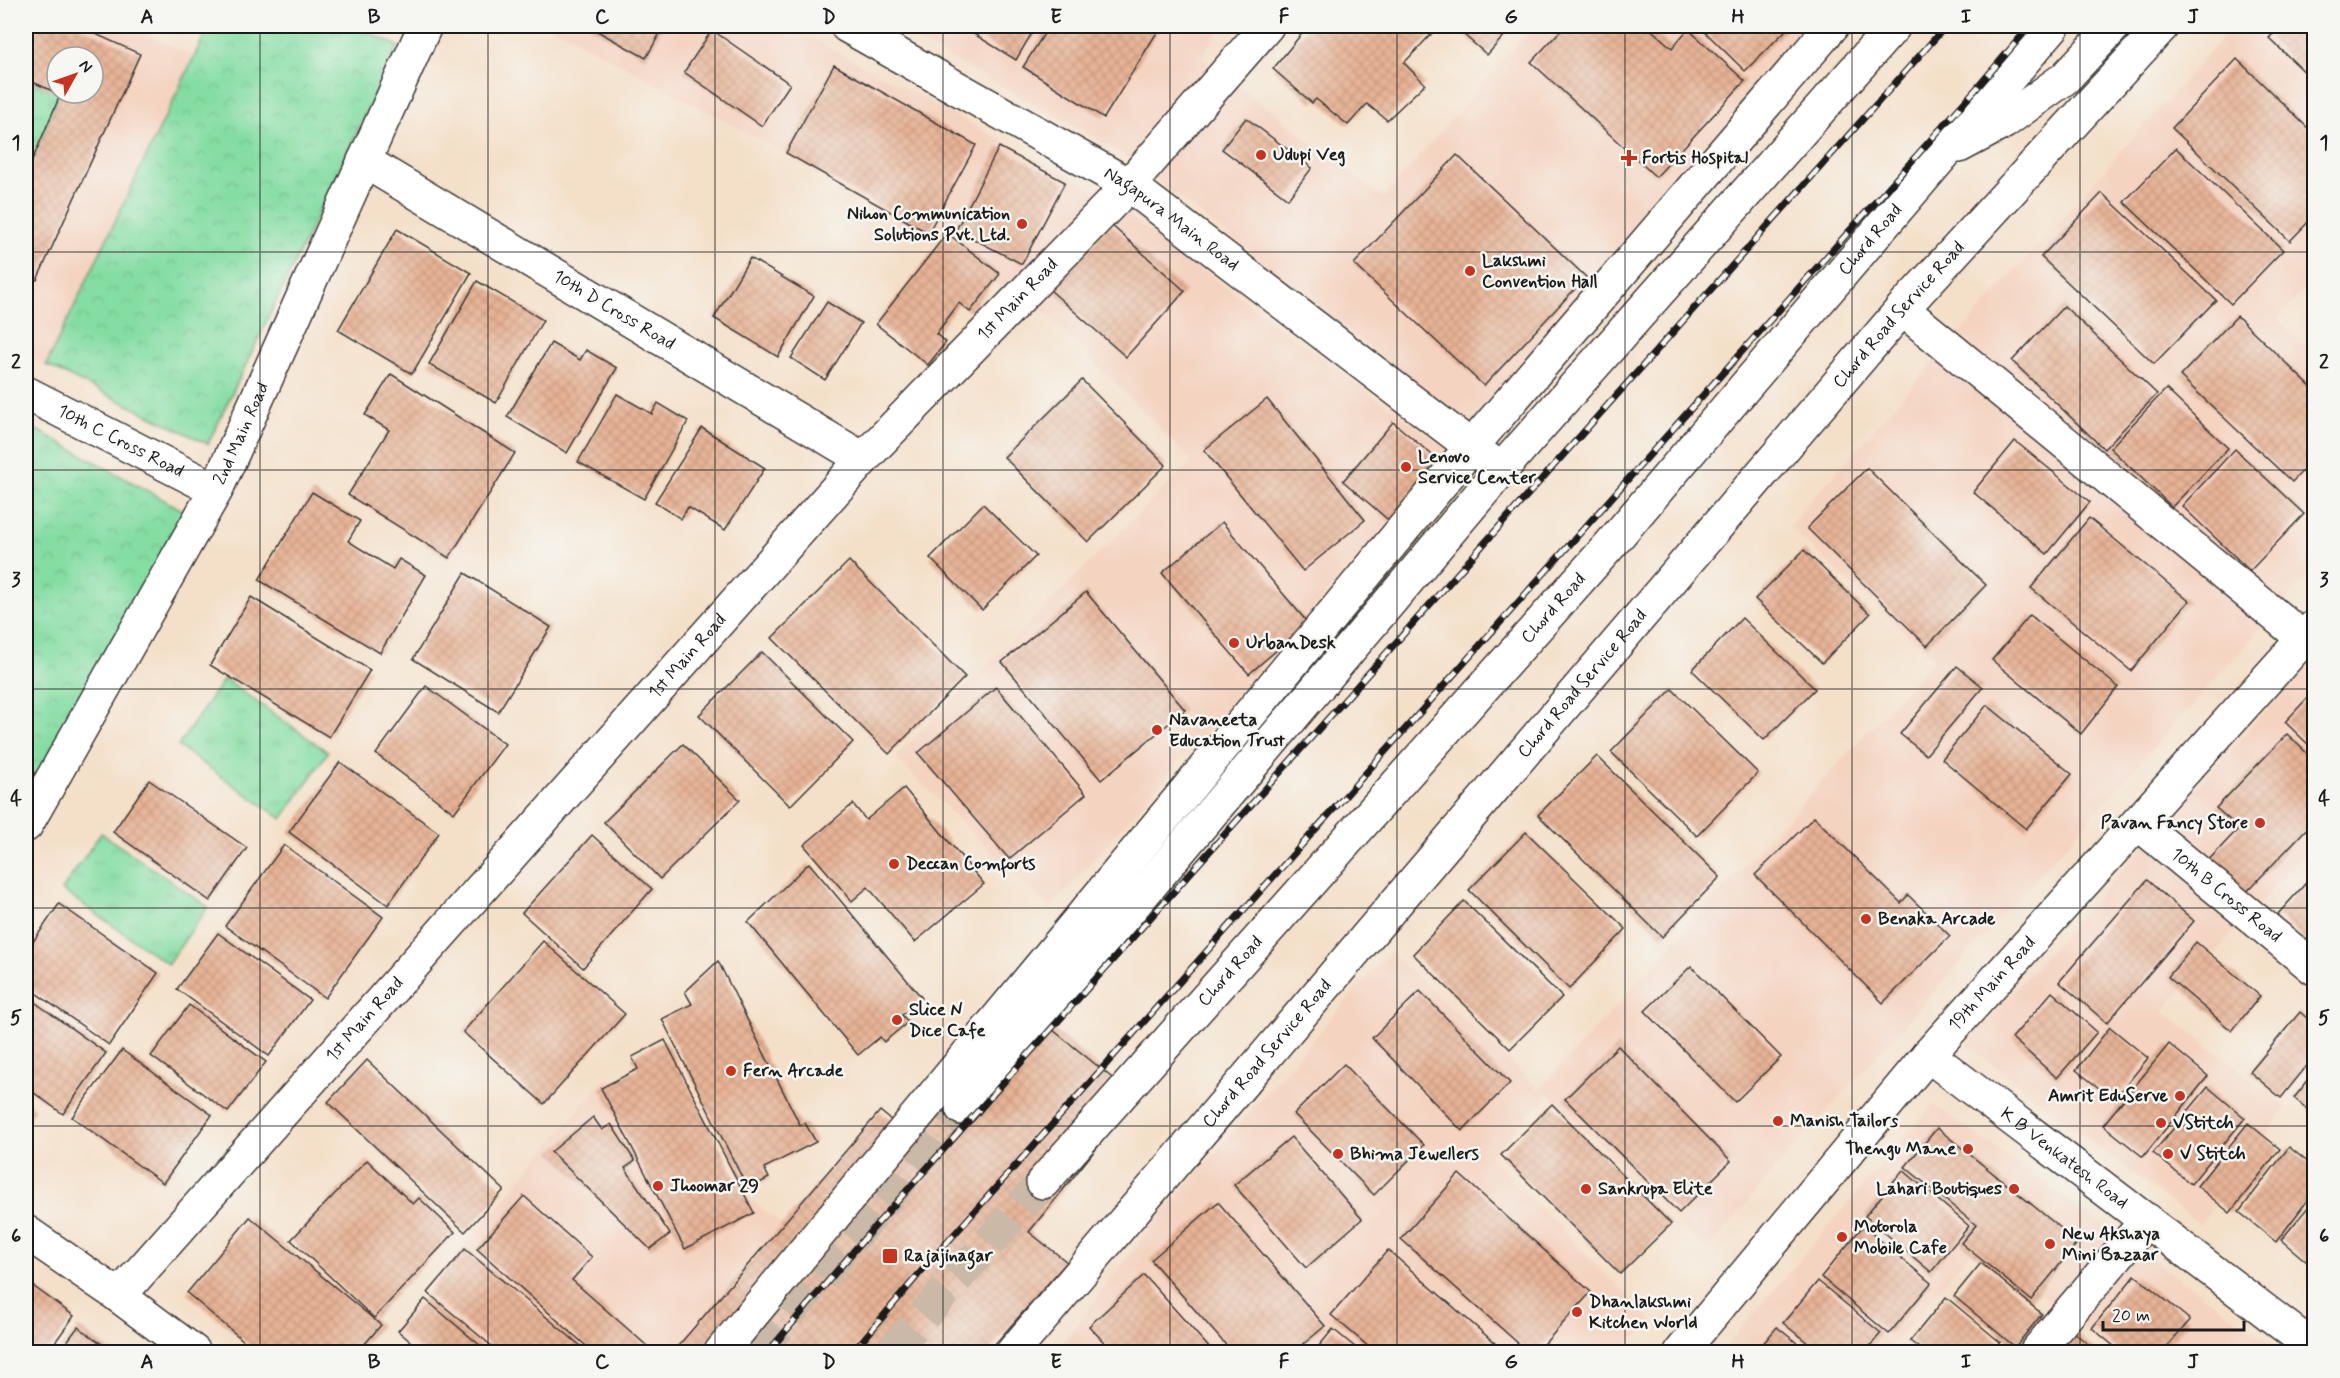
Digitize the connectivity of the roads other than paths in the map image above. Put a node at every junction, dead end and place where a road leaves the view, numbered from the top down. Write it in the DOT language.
graph roads {
  1 [pos="425,26"];
  2 [pos="847,26"];
  3 [pos="1267,26"];
  4 [pos="1832,26"];
  5 [pos="1894,26"];
  6 [pos="2053,26"];
  7 [pos="2114,26"];
  8 [pos="2162,26"];
  9 [pos="1944,154"];
  10 [pos="364,161"];
  11 [pos="1129,185"];
  12 [pos="1902,309"];
  13 [pos="26,393"];
  14 [pos="1472,446"];
  15 [pos="863,459"];
  16 [pos="1501,470"];
  17 [pos="216,490"];
  18 [pos="2309,633"];
  19 [pos="2138,823"];
  20 [pos="26,825"];
  21 [pos="2314,968"];
  22 [pos="1928,1055"];
  23 [pos="962,1108"];
  24 [pos="1042,1182"];
  25 [pos="2147,1220"];
  26 [pos="26,1232"];
  27 [pos="119,1296"];
  28 [pos="2314,1348"];
  29 [pos="194,1353"];
  30 [pos="721,1353"];
  31 [pos="1013,1353"];
  32 [pos="1681,1353"];
  33 [pos="2036,1353"];
  1 -- 10 [label="street, 2nd Main Road"];
  2 -- 11 [label="street, Nagapura Main Road"];
  3 -- 11 [label="street, 1st Main Road"];
  4 -- 14 [label="street"];
  5 -- 16 [label="street"];
  6 -- 9 [label="street, Chord Road"];
  7 -- 9 [label="street"];
  8 -- 12 [label="street, Chord Road Service Road"];
  9 -- 24 [label="street, Chord Road"];
  10 -- 15 [label="street, 10th D Cross Road"];
  10 -- 17 [label="street, 2nd Main Road"];
  11 -- 14 [label="street, Nagapura Main Road"];
  11 -- 15 [label="street, 1st Main Road"];
  12 -- 18 [label="street"];
  12 -- 31 [label="street, Chord Road Service Road"];
  13 -- 17 [label="street, 10th C Cross Road"];
  14 -- 16 [label="street, Nagapura Main Road"];
  14 -- 30 [label="street"];
  15 -- 27 [label="street, 1st Main Road"];
  16 -- 23 [label="street"];
  17 -- 20 [label="street, 2nd Main Road"];
  18 -- 19 [label="street, 19th Main Road"];
  19 -- 21 [label="street, 10th B Cross Road"];
  19 -- 22 [label="street, 19th Main Road"];
  22 -- 25 [label="street, K B Venkatesh Road"];
  22 -- 32 [label="street, 19th Main Road"];
  25 -- 28 [label="street, K B Venkatesh Road"];
  25 -- 33 [label="street"];
  26 -- 27 [label="street"];
  27 -- 29 [label="street"];
}
